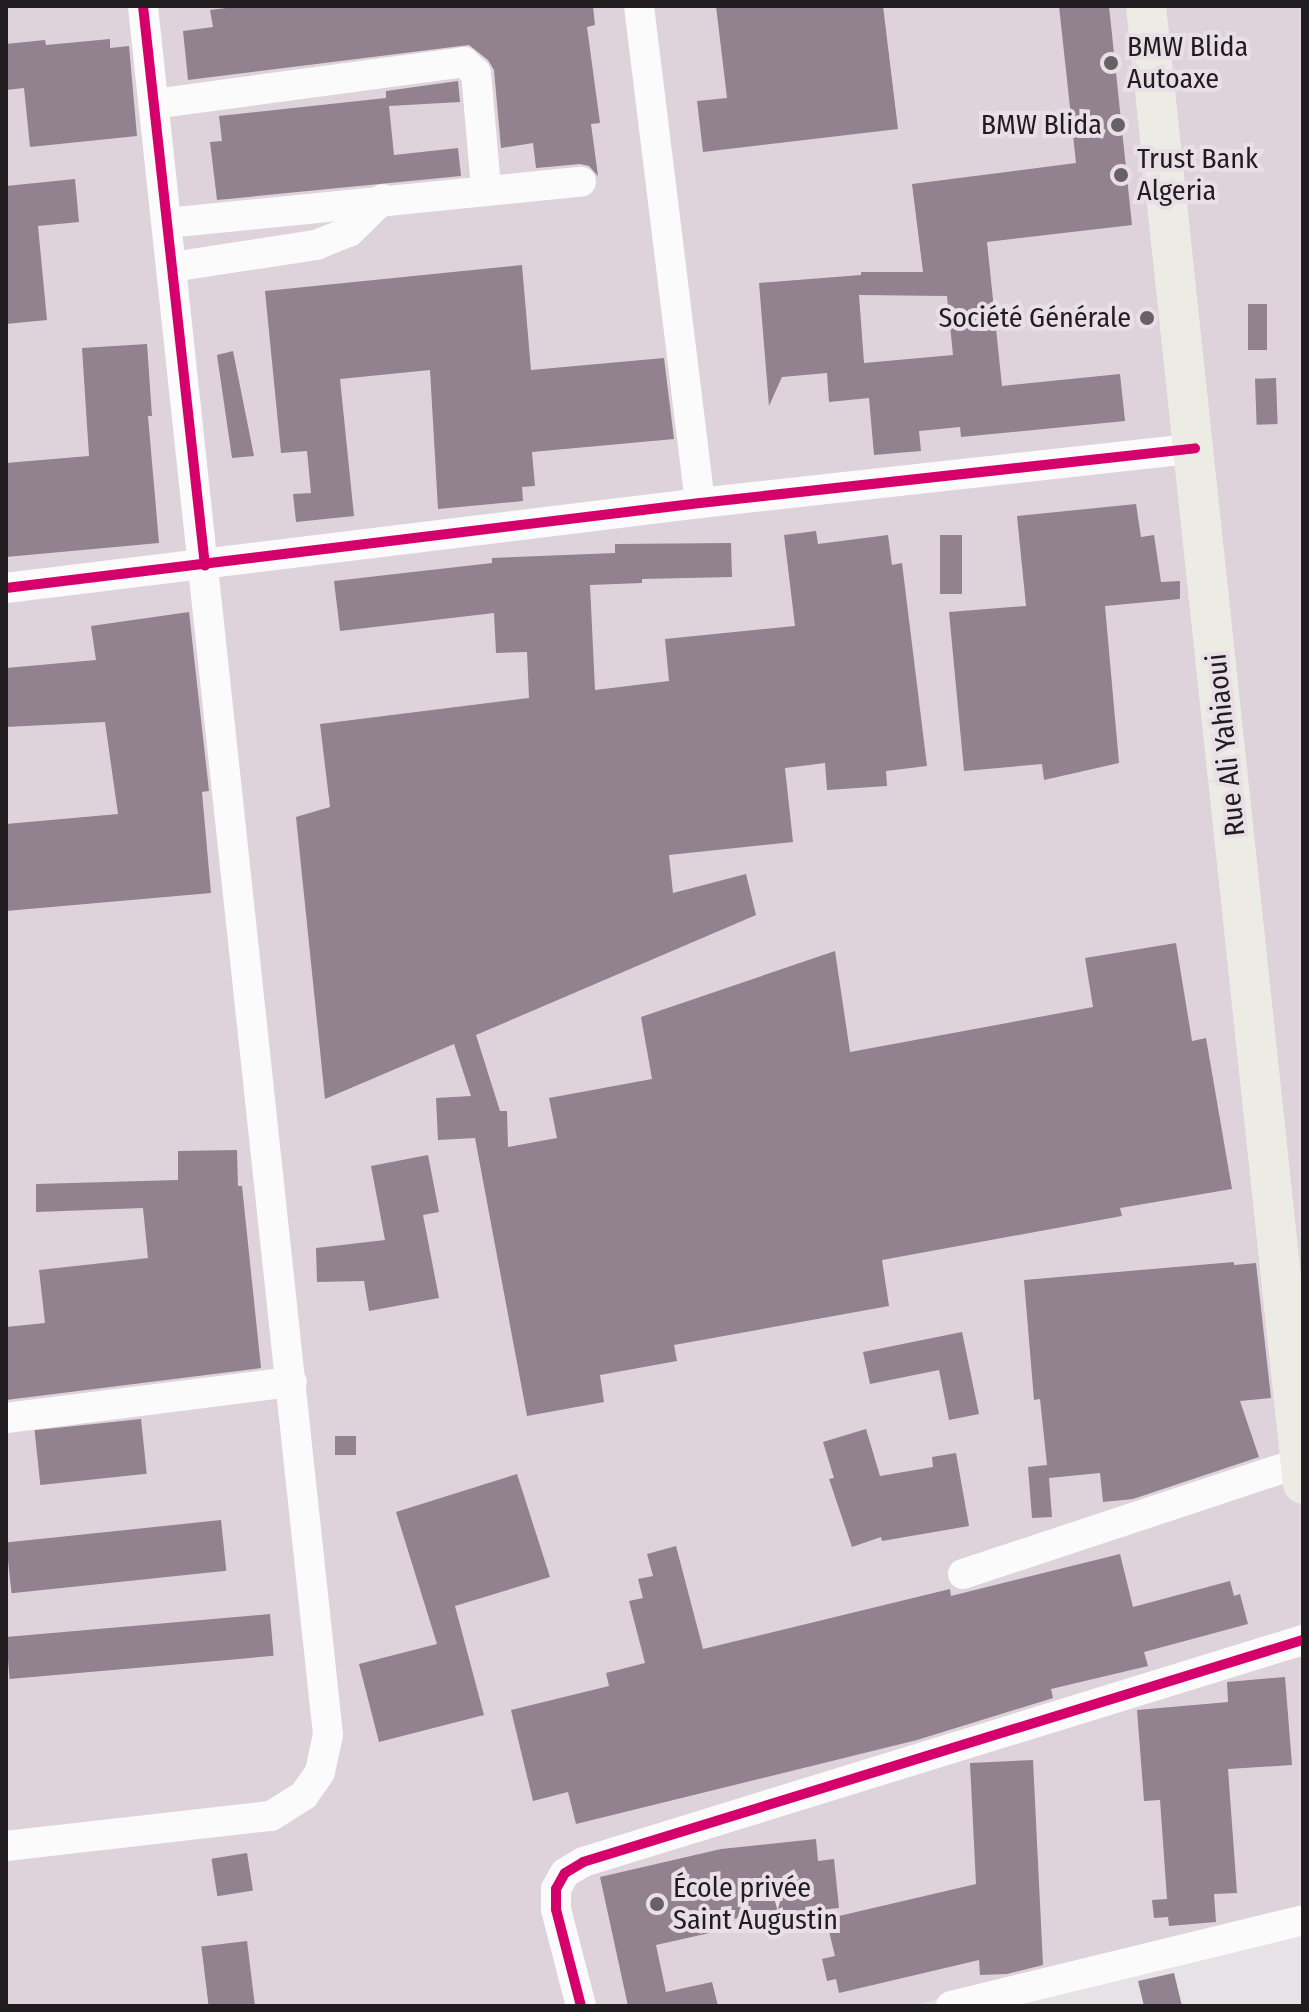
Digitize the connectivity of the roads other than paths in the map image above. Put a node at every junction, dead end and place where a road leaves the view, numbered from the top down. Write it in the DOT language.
graph roads {
  1 [pos="143,6"];
  2 [pos="639,6"];
  3 [pos="1146,6"];
  4 [pos="154,104"];
  5 [pos="581,182"];
  6 [pos="486,188"];
  7 [pos="383,199"];
  8 [pos="167,223"];
  9 [pos="172,267"];
  10 [pos="1195,448"];
  11 [pos="700,503"];
  12 [pos="205,566"];
  13 [pos="6,588"];
  14 [pos="292,1382"];
  15 [pos="6,1418"];
  16 [pos="1302,1473"];
  17 [pos="963,1574"];
  18 [pos="1303,1640"];
  19 [pos="6,1846"];
  20 [pos="1303,1920"];
  21 [pos="581,2006"];
  22 [pos="951,2006"];
  1 -- 4 [label="street"];
  2 -- 11 [label="street"];
  3 -- 10 [label="main road, Rue Ali Yahiaoui"];
  4 -- 6 [label="street"];
  4 -- 8 [label="street"];
  5 -- 6 [label="street"];
  6 -- 7 [label="street"];
  7 -- 8 [label="street"];
  7 -- 9 [label="street"];
  8 -- 9 [label="street"];
  9 -- 12 [label="street"];
  10 -- 11 [label="street"];
  10 -- 16 [label="main road, Rue Ali Yahiaoui"];
  11 -- 12 [label="street"];
  12 -- 13 [label="street"];
  12 -- 14 [label="street"];
  14 -- 15 [label="street"];
  14 -- 19 [label="street"];
  16 -- 17 [label="street"];
  18 -- 21 [label="street"];
  20 -- 22 [label="street"];
}
